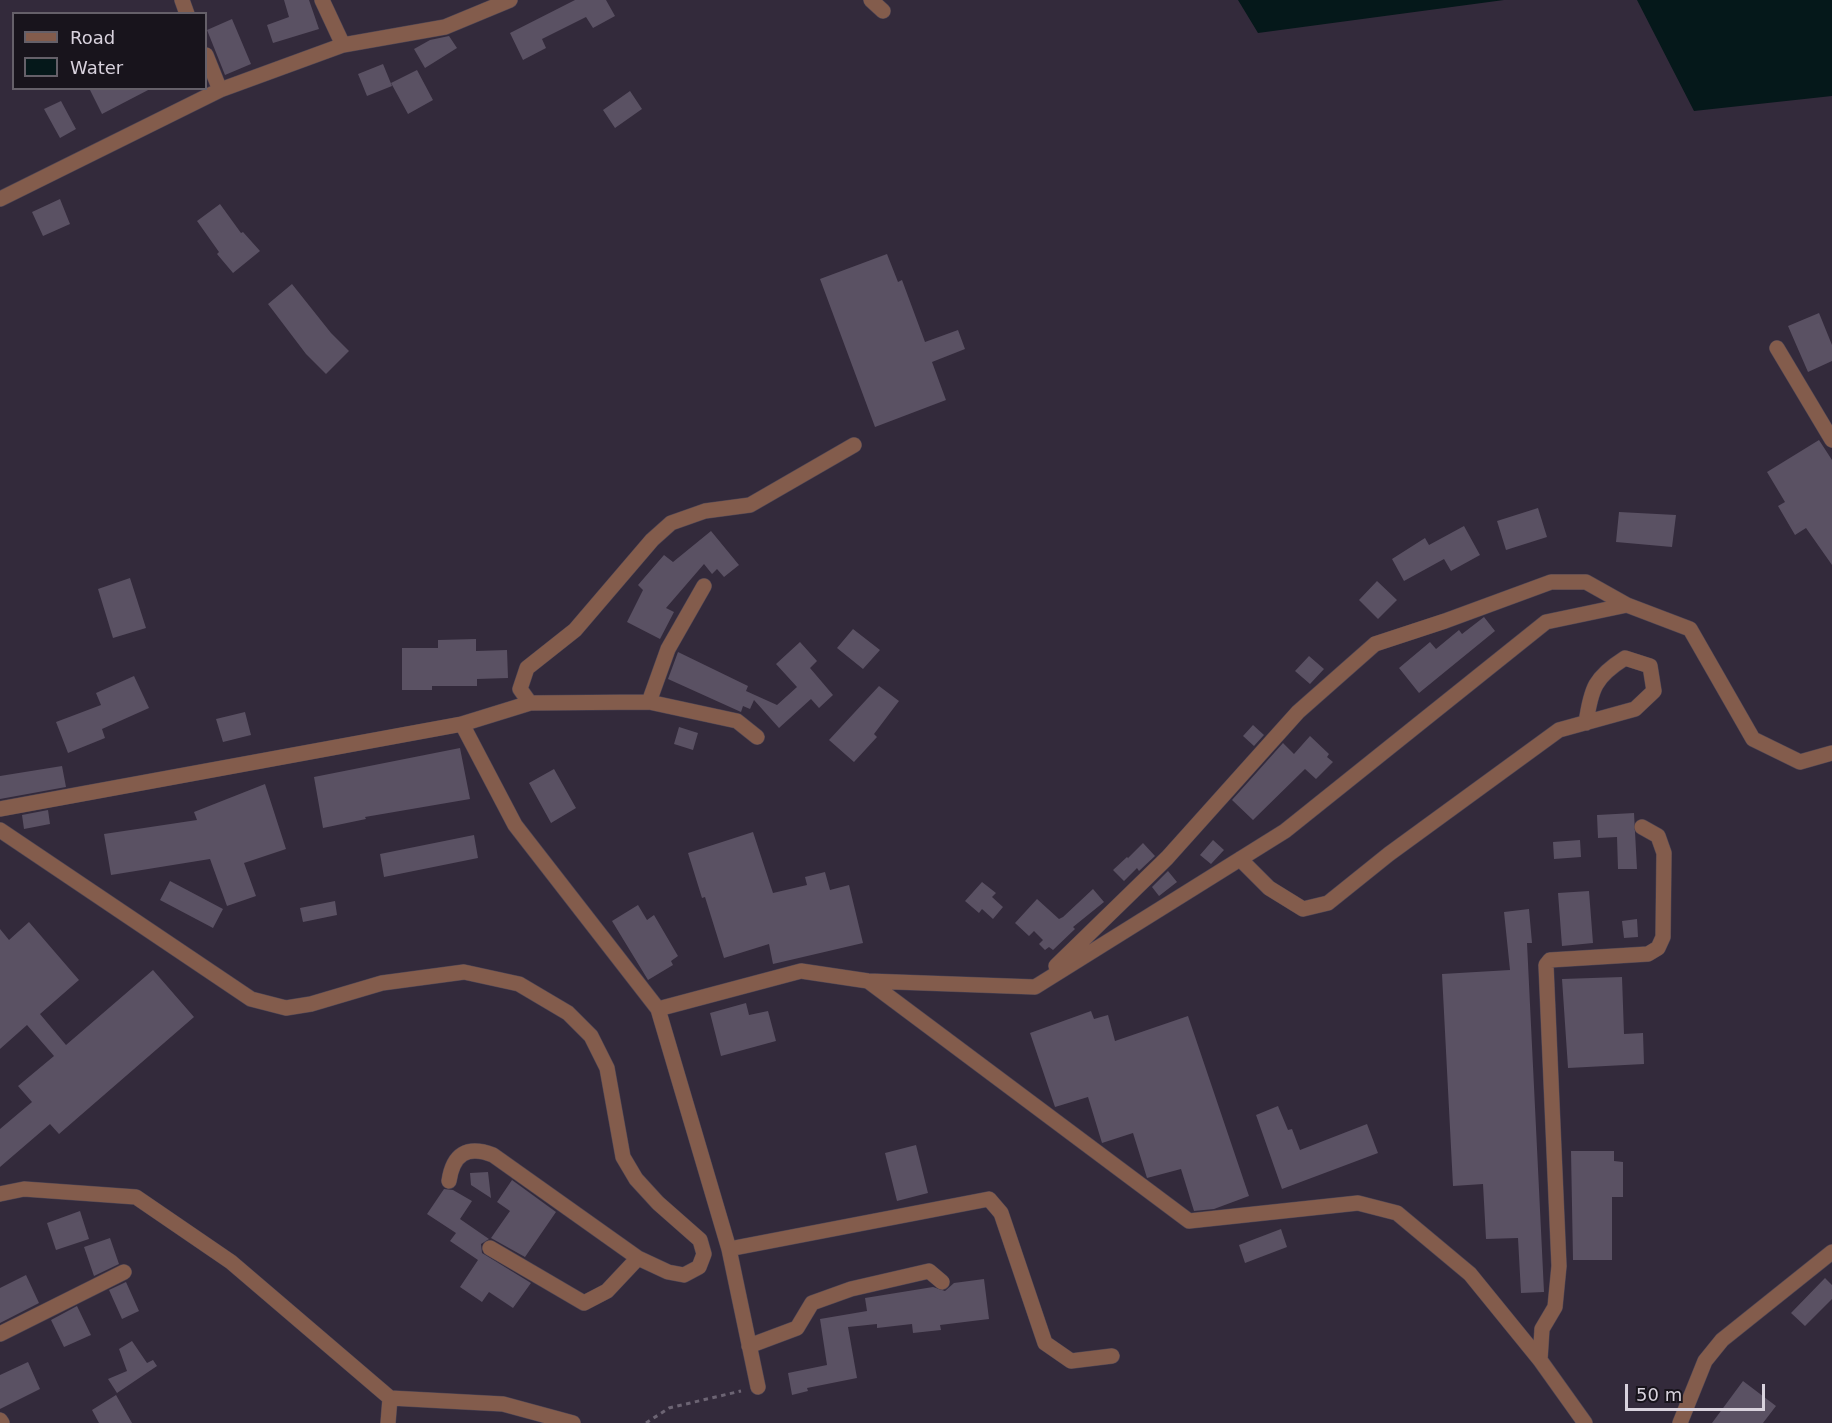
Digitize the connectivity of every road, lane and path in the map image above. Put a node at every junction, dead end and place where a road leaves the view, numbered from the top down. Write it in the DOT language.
graph roads {
  1 [pos="322,0"];
  2 [pos="510,0"];
  3 [pos="871,0"];
  4 [pos="883,10"];
  5 [pos="343,45"];
  6 [pos="207,58"];
  7 [pos="220,90"];
  8 [pos="0,200"];
  9 [pos="1777,348"];
  10 [pos="1832,440"];
  11 [pos="854,445"];
  12 [pos="704,586"];
  13 [pos="1627,605"];
  14 [pos="649,702"];
  15 [pos="530,703"];
  16 [pos="1586,723"];
  17 [pos="462,724"];
  18 [pos="757,737"];
  19 [pos="1832,753"];
  20 [pos="0,809"];
  21 [pos="1642,827"];
  22 [pos="0,830"];
  23 [pos="1240,859"];
  24 [pos="868,981"];
  25 [pos="1035,987"];
  26 [pos="658,1009"];
  27 [pos="449,1181"];
  28 [pos="0,1194"];
  29 [pos="490,1248"];
  30 [pos="729,1249"];
  31 [pos="1832,1252"];
  32 [pos="638,1258"];
  33 [pos="124,1272"];
  34 [pos="942,1282"];
  35 [pos="0,1334"];
  36 [pos="749,1346"];
  37 [pos="1112,1356"];
  38 [pos="1540,1360"];
  39 [pos="758,1387"];
  40 [pos="390,1398"];
  41 [pos="388,1423"];
  42 [pos="573,1423"];
  43 [pos="646,1423"];
  44 [pos="1585,1423"];
  45 [pos="1680,1423"];
  1 -- 5 [label="street"];
  2 -- 5 [label="street"];
  3 -- 4 [label="street"];
  5 -- 7 [label="street"];
  6 -- 7 [label="street"];
  7 -- 8 [label="street"];
  9 -- 10 [label="street"];
  11 -- 15 [label="street"];
  12 -- 14 [label="street"];
  13 -- 19 [label="street"];
  13 -- 23 [label="street"];
  13 -- 25 [label="street"];
  14 -- 15 [label="street"];
  14 -- 18 [label="street"];
  15 -- 17 [label="street"];
  16 -- 16 [label="street"];
  16 -- 23 [label="street"];
  17 -- 20 [label="street"];
  17 -- 26 [label="street"];
  21 -- 38 [label="street"];
  22 -- 32 [label="street"];
  23 -- 25 [label="street"];
  24 -- 25 [label="street"];
  24 -- 26 [label="street"];
  24 -- 38 [label="street"];
  26 -- 30 [label="street"];
  27 -- 32 [label="street"];
  28 -- 40 [label="street"];
  29 -- 32 [label="street"];
  30 -- 36 [label="street"];
  30 -- 37 [label="street"];
  31 -- 45 [label="street"];
  33 -- 35 [label="street"];
  34 -- 36 [label="street"];
  36 -- 39 [label="street"];
  38 -- 44 [label="street"];
  39 -- 43 [label="path"];
  40 -- 41 [label="street"];
  40 -- 42 [label="street"];
}
